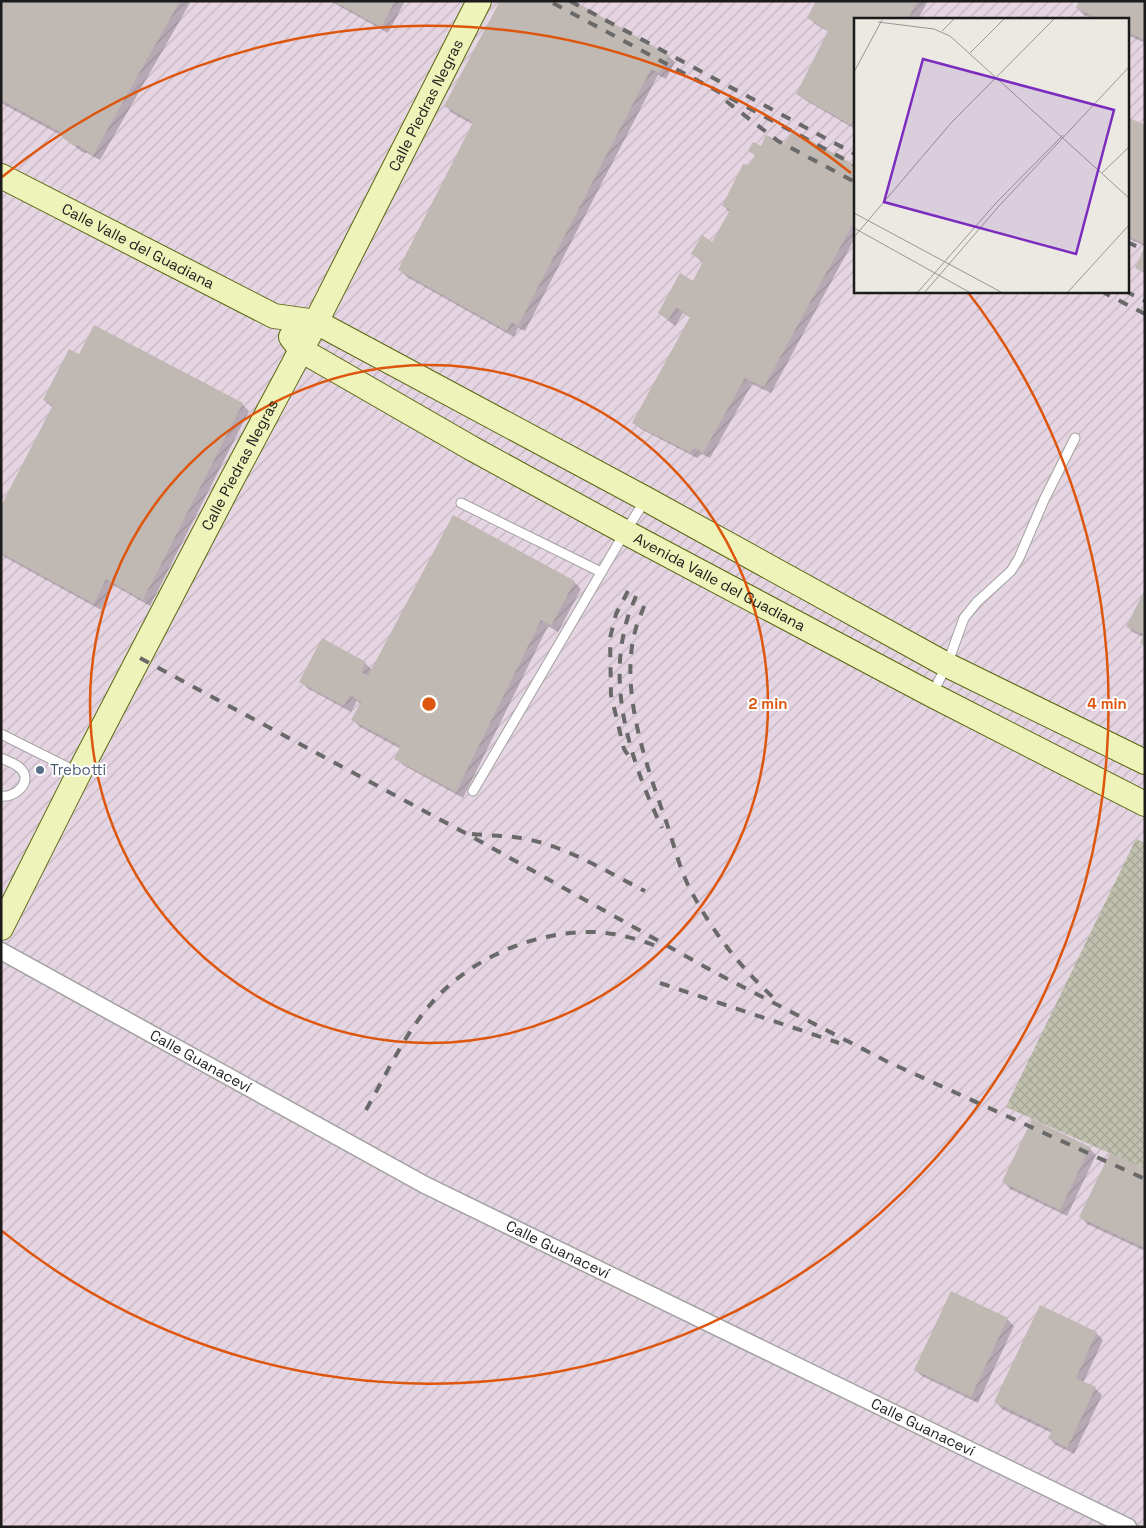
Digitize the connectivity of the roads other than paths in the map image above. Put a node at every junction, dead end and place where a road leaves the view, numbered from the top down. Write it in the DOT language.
graph roads {
  1 [pos="479,1"];
  2 [pos="1,176"];
  3 [pos="274,316"];
  4 [pos="316,322"];
  5 [pos="301,350"];
  6 [pos="492,417"];
  7 [pos="1075,438"];
  8 [pos="473,449"];
  9 [pos="646,499"];
  10 [pos="461,503"];
  11 [pos="625,532"];
  12 [pos="601,572"];
  13 [pos="946,665"];
  14 [pos="932,695"];
  15 [pos="1,734"];
  16 [pos="1,758"];
  17 [pos="1145,762"];
  18 [pos="79,773"];
  19 [pos="473,791"];
  20 [pos="1,796"];
  21 [pos="1145,804"];
  22 [pos="1,928"];
  23 [pos="1,951"];
  24 [pos="1128,1527"];
  1 -- 4 [label="main road, Calle Piedras Negras"];
  2 -- 3 [label="main road, Calle Valle del Guadiana"];
  3 -- 4 [label="main road"];
  3 -- 5 [label="main road"];
  4 -- 5 [label="main road, Calle Piedras Negras"];
  4 -- 6 [label="main road"];
  5 -- 8 [label="main road, Avenida Valle del Guadiana"];
  5 -- 18 [label="main road, Calle Piedras Negras"];
  6 -- 8 [label="main road"];
  6 -- 9 [label="main road"];
  7 -- 13 [label="lane"];
  8 -- 11 [label="main road, Avenida Valle del Guadiana"];
  9 -- 11 [label="lane"];
  9 -- 13 [label="main road"];
  10 -- 12 [label="lane"];
  11 -- 12 [label="lane"];
  11 -- 14 [label="main road, Avenida Valle del Guadiana"];
  12 -- 19 [label="lane"];
  13 -- 14 [label="lane"];
  13 -- 17 [label="main road"];
  14 -- 21 [label="main road, Avenida Valle del Guadiana"];
  15 -- 18 [label="lane"];
  16 -- 20 [label="lane"];
  18 -- 22 [label="main road, Calle Piedras Negras"];
  23 -- 24 [label="street, Calle Guanaceví"];
}
